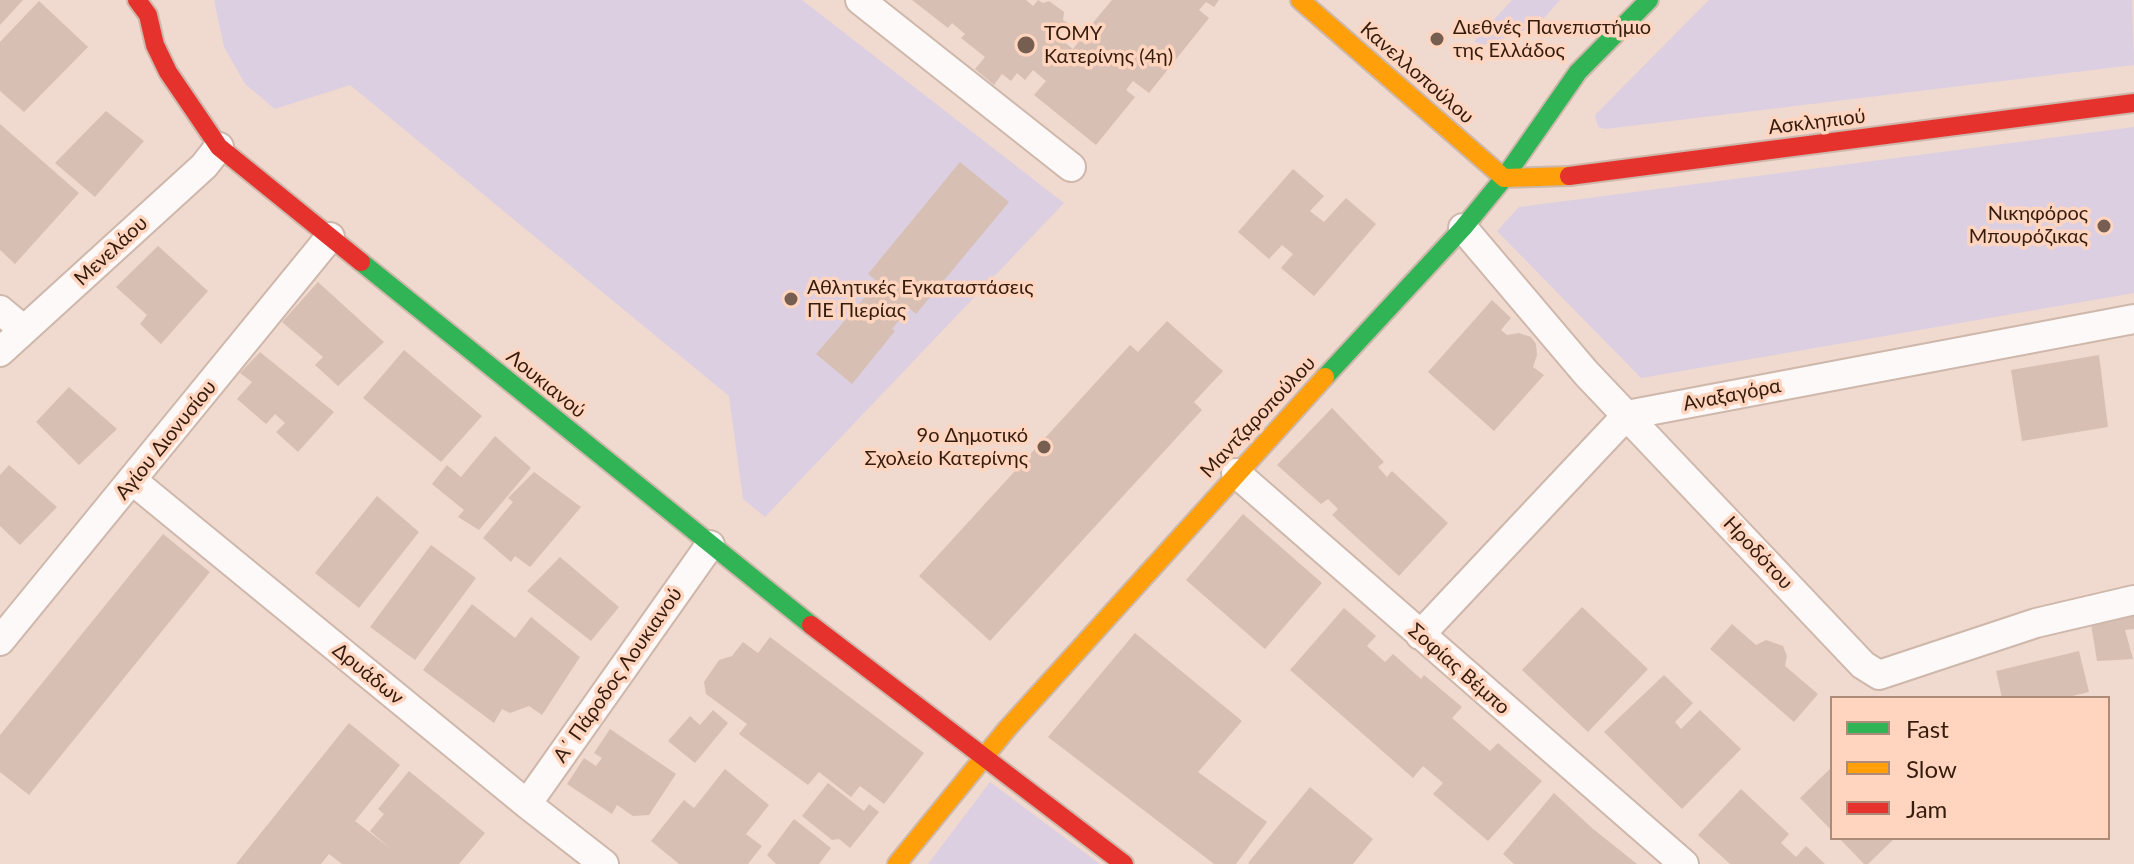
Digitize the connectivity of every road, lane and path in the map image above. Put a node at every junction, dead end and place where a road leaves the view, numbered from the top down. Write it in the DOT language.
graph roads {
  1 [pos="860,0"];
  2 [pos="1300,0"];
  3 [pos="1649,0"];
  4 [pos="143,2"];
  5 [pos="2134,103"];
  6 [pos="219,147"];
  7 [pos="1071,167"];
  8 [pos="1504,178"];
  9 [pos="1463,228"];
  10 [pos="330,237"];
  11 [pos="0,310"];
  12 [pos="2134,319"];
  13 [pos="24,330"];
  14 [pos="0,352"];
  15 [pos="1627,415"];
  16 [pos="1236,473"];
  17 [pos="133,481"];
  18 [pos="710,545"];
  19 [pos="2134,600"];
  20 [pos="1420,635"];
  21 [pos="0,641"];
  22 [pos="981,759"];
  23 [pos="527,804"];
  24 [pos="604,864"];
  25 [pos="897,864"];
  26 [pos="1124,864"];
  27 [pos="1684,864"];
  1 -- 7 [label="street"];
  2 -- 8 [label="street, Κανελλοπούλου"];
  3 -- 8 [label="street, Μαντζαροπούλου"];
  4 -- 6 [label="street, Λουκιανού"];
  5 -- 8 [label="street, Ασκληπιού"];
  6 -- 10 [label="street, Λουκιανού"];
  6 -- 13 [label="street, Μενελάου"];
  8 -- 9 [label="street, Μαντζαροπούλου"];
  9 -- 15 [label="street, Ηροδότου"];
  9 -- 16 [label="street, Μαντζαροπούλου"];
  10 -- 17 [label="street, Αγίου Διονυσίου"];
  10 -- 18 [label="street, Λουκιανού"];
  11 -- 13 [label="street"];
  12 -- 15 [label="street, Αναξαγόρα"];
  13 -- 14 [label="street, Μενελάου"];
  15 -- 19 [label="street, Ηροδότου"];
  15 -- 20 [label="street"];
  16 -- 20 [label="street, Σοφίας Βέμπο"];
  16 -- 22 [label="street, Μαντζαροπούλου"];
  17 -- 21 [label="street, Αγίου Διονυσίου"];
  17 -- 23 [label="street, Δρυάδων"];
  18 -- 22 [label="street, Λουκιανού"];
  18 -- 23 [label="street, Α΄ Πάροδος Λουκιανού"];
  20 -- 27 [label="street, Σοφίας Βέμπο"];
  22 -- 25 [label="street, Μαντζαροπούλου"];
  22 -- 26 [label="street, Λουκιανού"];
  23 -- 24 [label="street, Δρυάδων"];
}
